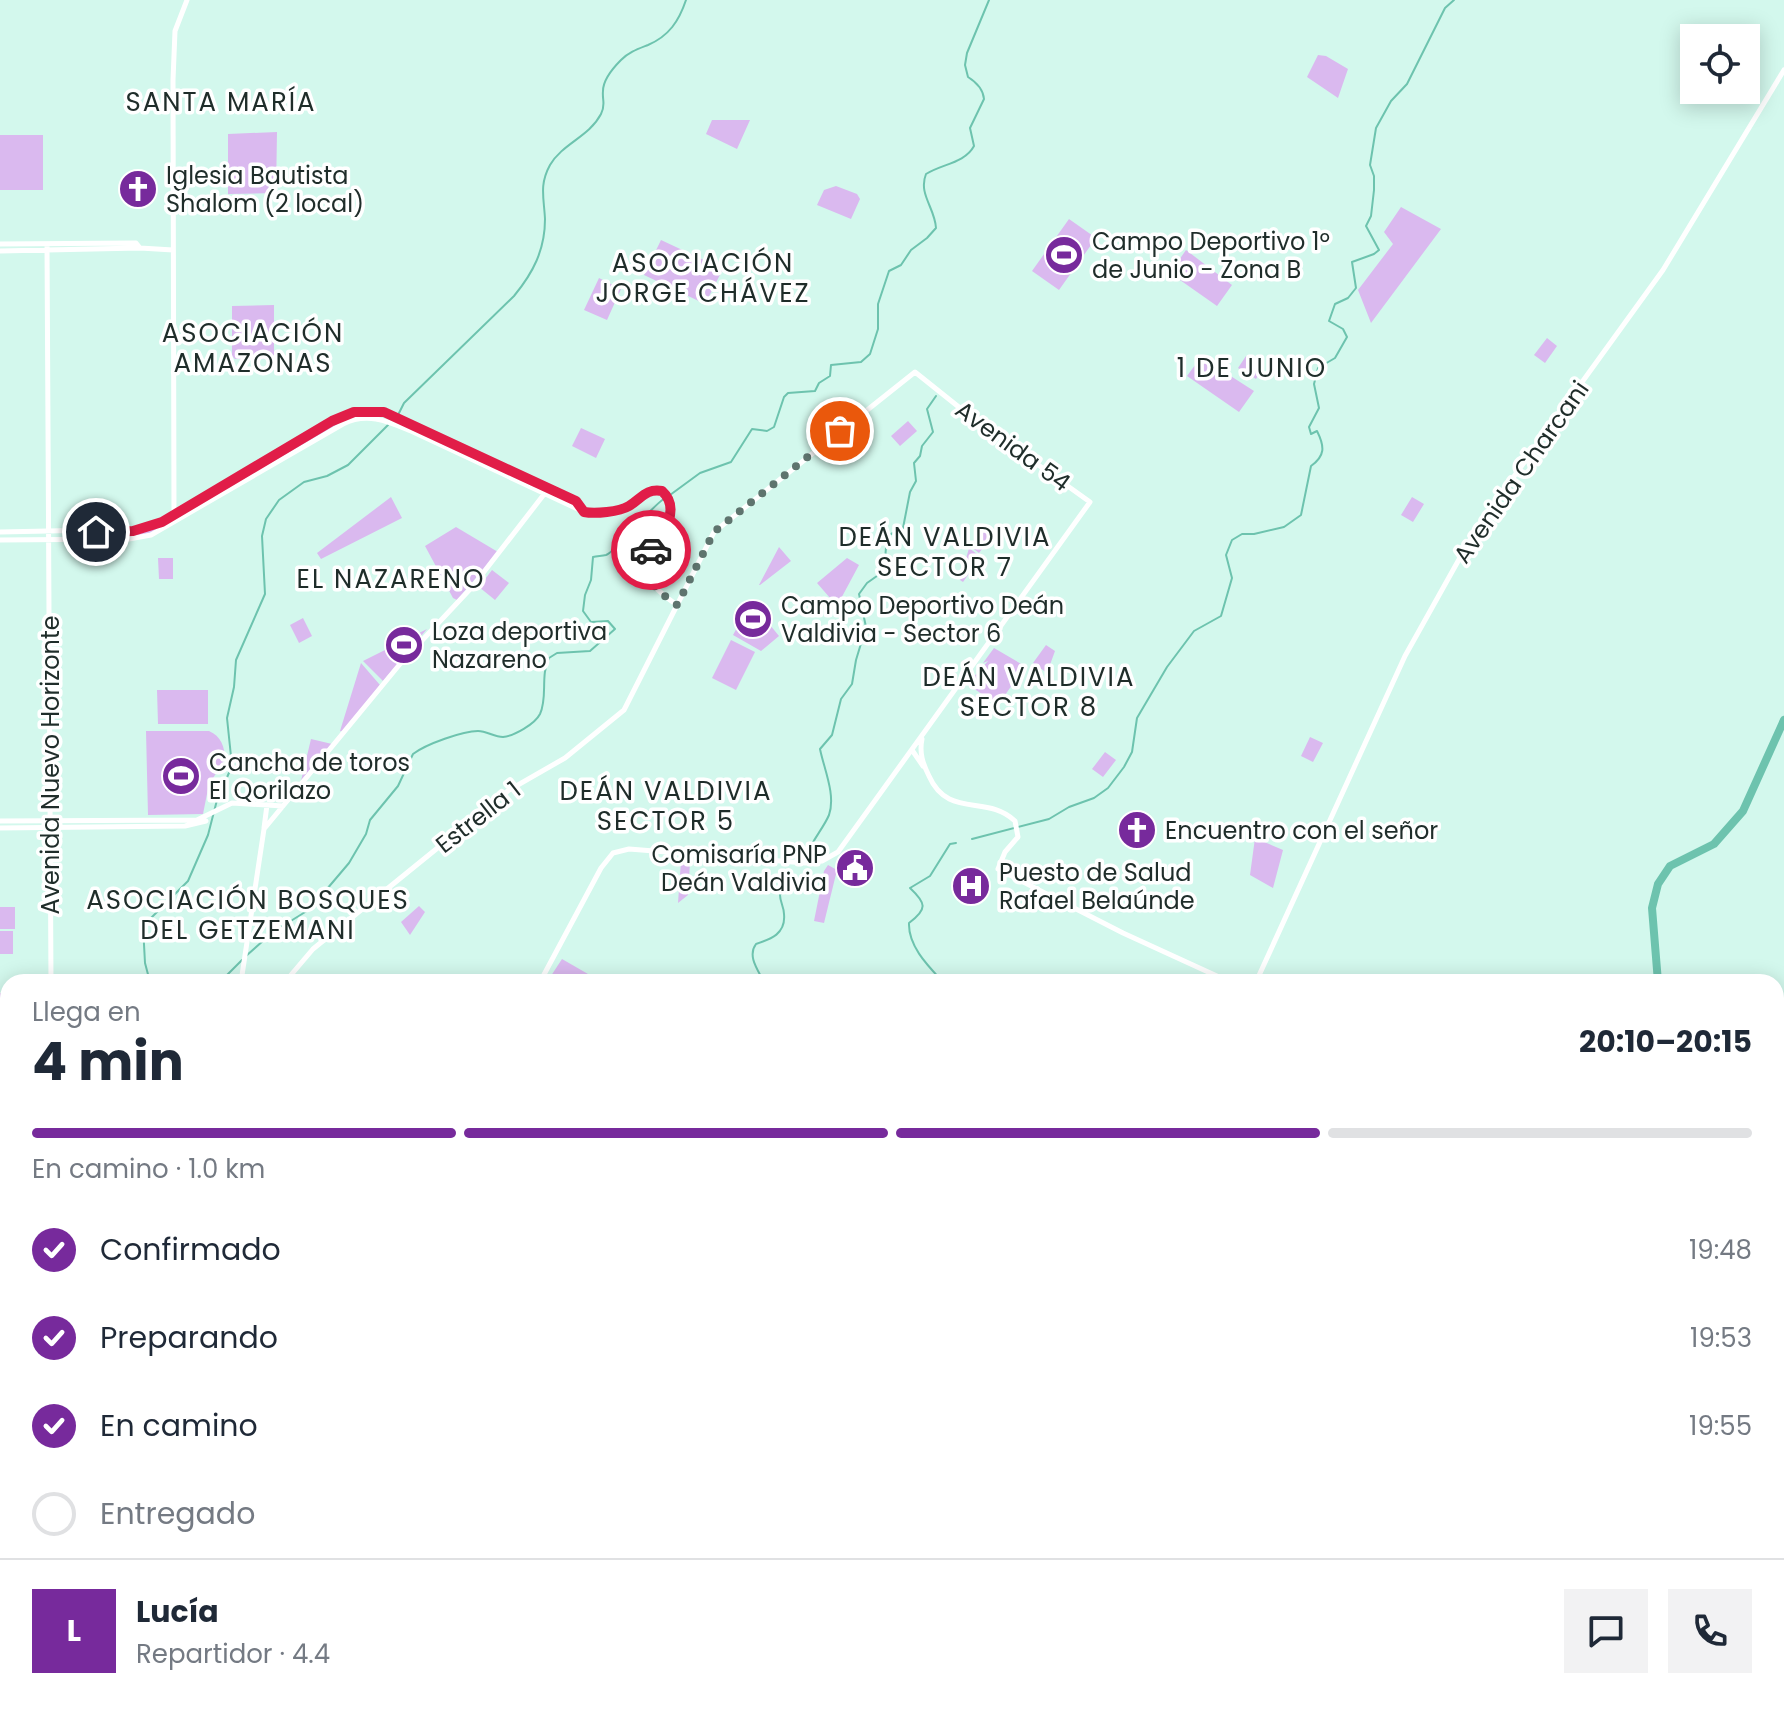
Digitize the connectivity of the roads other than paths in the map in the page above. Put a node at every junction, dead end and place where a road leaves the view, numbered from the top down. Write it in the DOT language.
graph roads {
  1 [pos="187,0"];
  2 [pos="1784,70"];
  3 [pos="0,244"];
  4 [pos="47,247"];
  5 [pos="173,250"];
  6 [pos="0,251"];
  7 [pos="915,372"];
  8 [pos="545,491"];
  9 [pos="584,512"];
  10 [pos="174,516"];
  11 [pos="0,532"];
  12 [pos="49,532"];
  13 [pos="0,540"];
  14 [pos="50,540"];
  15 [pos="677,605"];
  16 [pos="923,735"];
  17 [pos="913,749"];
  18 [pos="918,755"];
  19 [pos="905,760"];
  20 [pos="267,805"];
  21 [pos="284,806"];
  22 [pos="0,821"];
  23 [pos="51,824"];
  24 [pos="0,828"];
  25 [pos="264,829"];
  26 [pos="51,974"];
  27 [pos="242,974"];
  28 [pos="292,974"];
  29 [pos="544,974"];
  30 [pos="1213,974"];
  31 [pos="1260,974"];
  1 -- 5 [label="street"];
  2 -- 31 [label="street, Avenida Charcani"];
  3 -- 4 [label="street"];
  4 -- 5 [label="street"];
  4 -- 6 [label="street"];
  4 -- 12 [label="street, Avenida Nuevo Horizonte"];
  5 -- 10 [label="street"];
  7 -- 15 [label="street, Estrella 1"];
  7 -- 16 [label="street, Avenida 54"];
  8 -- 9 [label="street"];
  8 -- 9 [label="street"];
  8 -- 10 [label="street"];
  8 -- 14 [label="street"];
  8 -- 21 [label="street"];
  9 -- 15 [label="street"];
  10 -- 12 [label="street"];
  11 -- 12 [label="street"];
  12 -- 14 [label="street, Avenida Nuevo Horizonte"];
  13 -- 14 [label="street"];
  14 -- 23 [label="street, Avenida Nuevo Horizonte"];
  15 -- 28 [label="street, Estrella 1"];
  16 -- 17 [label="street"];
  16 -- 18 [label="street"];
  17 -- 18 [label="street"];
  17 -- 19 [label="street"];
  18 -- 19 [label="street"];
  18 -- 30 [label="street"];
  19 -- 29 [label="street"];
  20 -- 21 [label="street"];
  20 -- 23 [label="street"];
  20 -- 25 [label="street"];
  21 -- 25 [label="street"];
  22 -- 23 [label="street"];
  23 -- 24 [label="street"];
  23 -- 26 [label="street, Avenida Nuevo Horizonte"];
  25 -- 27 [label="street"];
}
